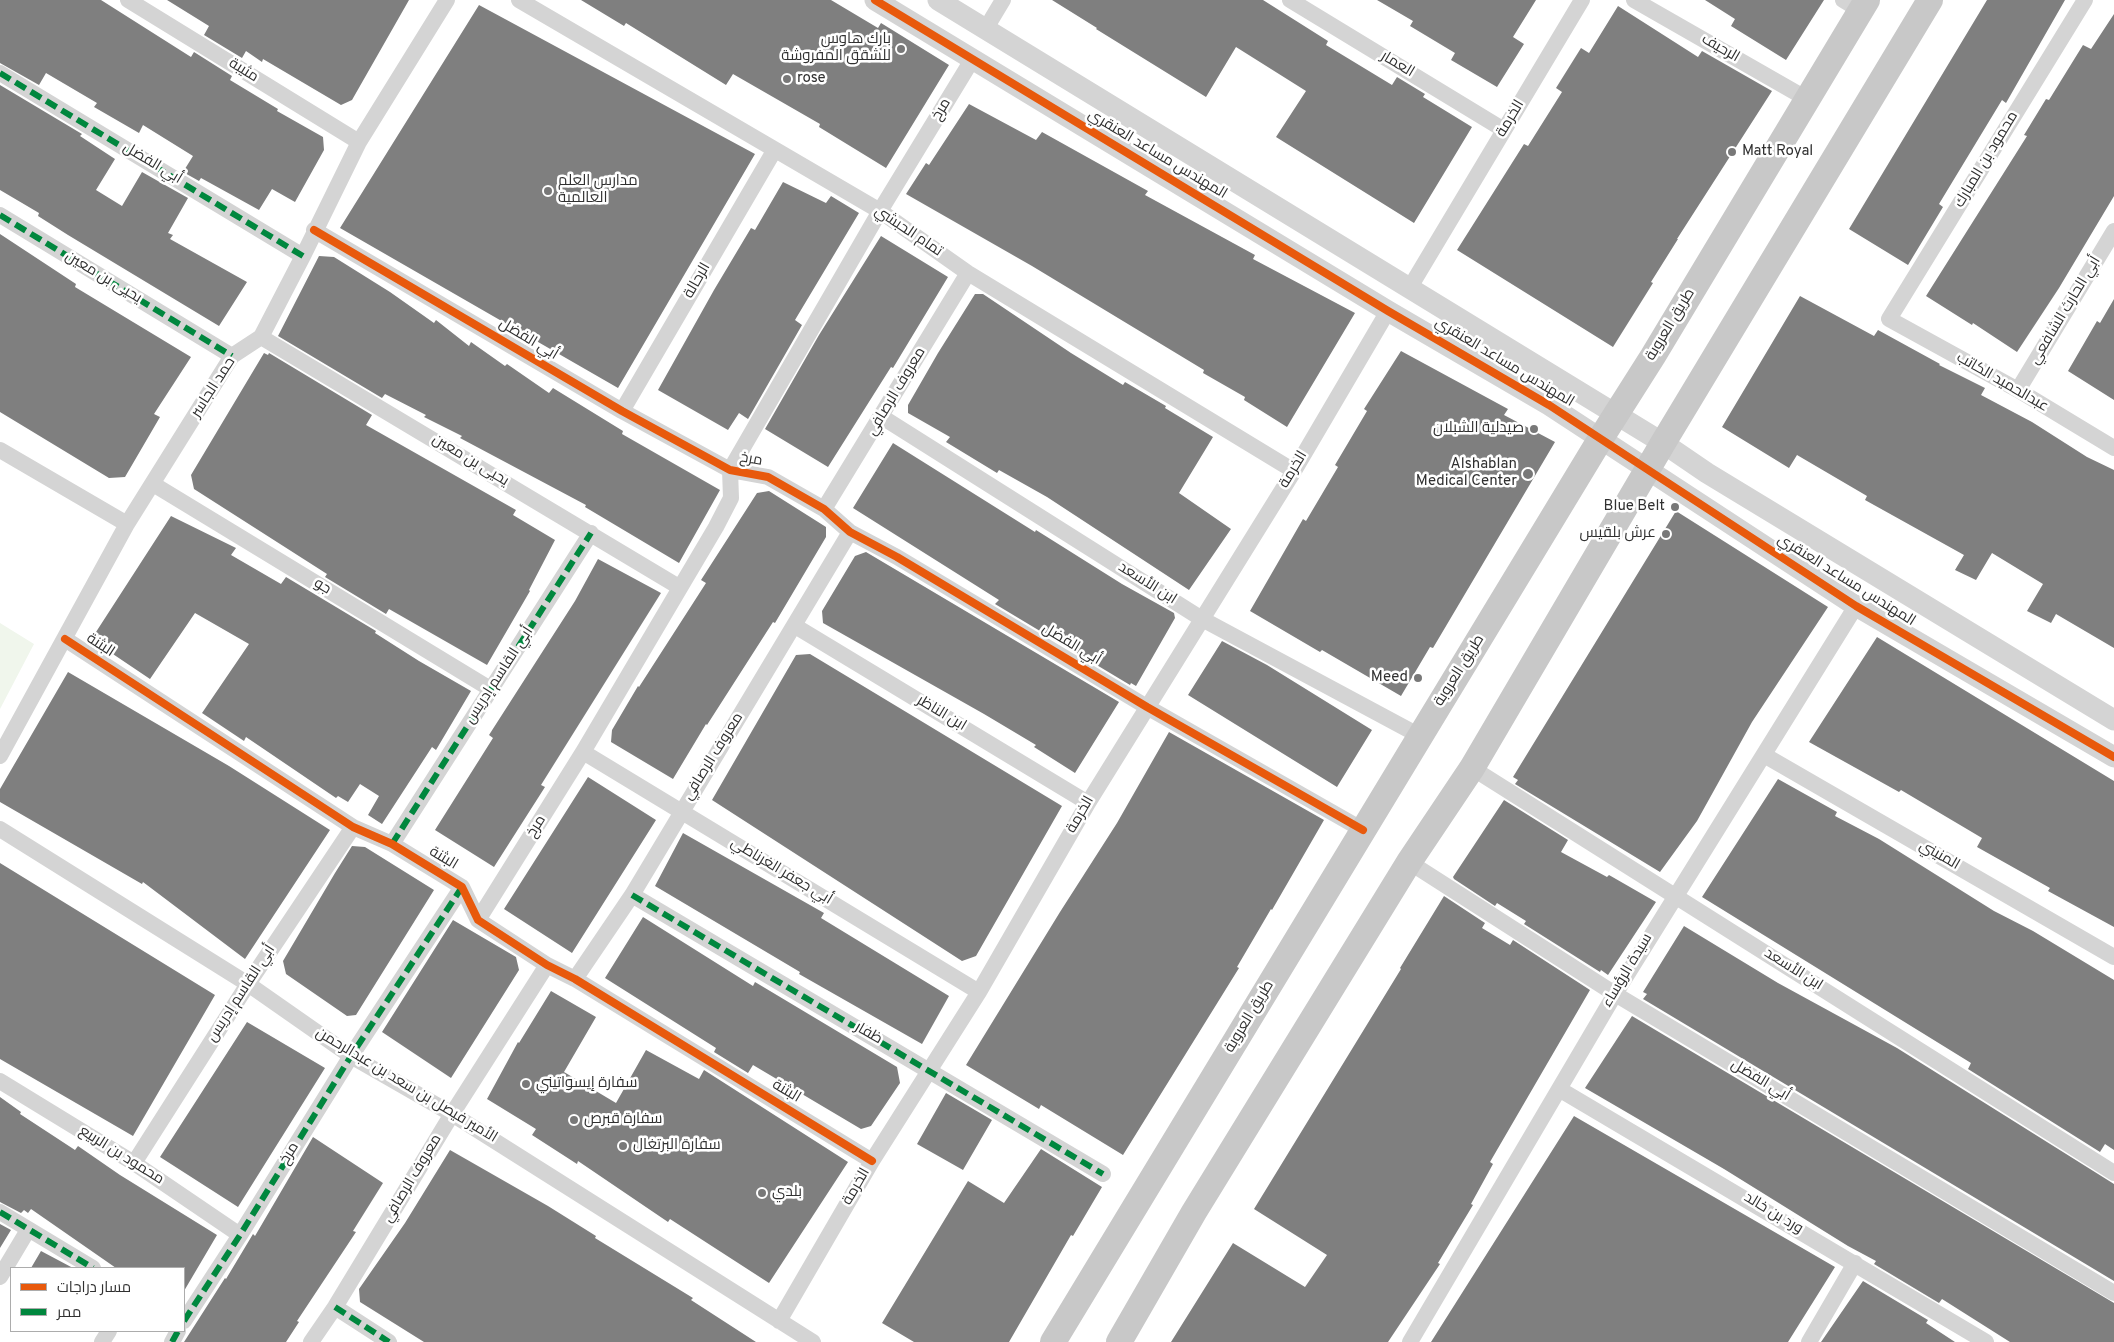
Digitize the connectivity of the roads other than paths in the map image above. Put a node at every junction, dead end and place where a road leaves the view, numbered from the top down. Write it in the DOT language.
graph roads {
  1 [pos="128,0"];
  2 [pos="447,0"];
  3 [pos="519,0"];
  4 [pos="938,0"];
  5 [pos="1003,0"];
  6 [pos="1290,0"];
  7 [pos="1582,0"];
  8 [pos="1634,0"];
  9 [pos="1930,0"];
  10 [pos="2085,0"];
  11 [pos="886,3"];
  12 [pos="1857,4"];
  13 [pos="985,30"];
  14 [pos="972,60"];
  15 [pos="0,73"];
  16 [pos="1807,99"];
  17 [pos="1504,130"];
  18 [pos="358,142"];
  19 [pos="774,151"];
  20 [pos="880,212"];
  21 [pos="0,215"];
  22 [pos="314,230"];
  23 [pos="2114,231"];
  24 [pos="303,256"];
  25 [pos="968,273"];
  26 [pos="1409,289"];
  27 [pos="1388,311"];
  28 [pos="1889,319"];
  29 [pos="261,337"];
  30 [pos="232,356"];
  31 [pos="2018,390"];
  32 [pos="622,411"];
  33 [pos="1615,415"];
  34 [pos="882,417"];
  35 [pos="1601,438"];
  36 [pos="1663,443"];
  37 [pos="2114,448"];
  38 [pos="0,450"];
  39 [pos="1648,469"];
  40 [pos="730,470"];
  41 [pos="1294,471"];
  42 [pos="768,477"];
  43 [pos="153,484"];
  44 [pos="824,509"];
  45 [pos="127,524"];
  46 [pos="850,532"];
  47 [pos="591,533"];
  48 [pos="679,587"];
  49 [pos="1856,606"];
  50 [pos="1202,619"];
  51 [pos="795,626"];
  52 [pos="64,639"];
  53 [pos="492,690"];
  54 [pos="1147,707"];
  55 [pos="2114,720"];
  56 [pos="1420,736"];
  57 [pos="583,752"];
  58 [pos="1764,755"];
  59 [pos="0,756"];
  60 [pos="2114,756"];
  61 [pos="1472,768"];
  62 [pos="1088,803"];
  63 [pos="680,812"];
  64 [pos="353,827"];
  65 [pos="0,829"];
  66 [pos="1363,830"];
  67 [pos="392,844"];
  68 [pos="1409,862"];
  69 [pos="462,887"];
  70 [pos="1675,894"];
  71 [pos="632,895"];
  72 [pos="478,920"];
  73 [pos="2114,956"];
  74 [pos="547,965"];
  75 [pos="575,979"];
  76 [pos="248,984"];
  77 [pos="979,992"];
  78 [pos="1614,994"];
  79 [pos="351,1056"];
  80 [pos="929,1070"];
  81 [pos="0,1081"];
  82 [pos="1560,1089"];
  83 [pos="452,1114"];
  84 [pos="872,1161"];
  85 [pos="134,1163"];
  86 [pos="2114,1172"];
  87 [pos="1103,1174"];
  88 [pos="0,1212"];
  89 [pos="28,1230"];
  90 [pos="240,1235"];
  91 [pos="1855,1263"];
  92 [pos="91,1267"];
  93 [pos="0,1277"];
  94 [pos="2114,1293"];
  95 [pos="335,1307"];
  96 [pos="185,1319"];
  97 [pos="778,1321"];
  98 [pos="311,1342"];
  99 [pos="389,1342"];
  100 [pos="813,1342"];
  101 [pos="1053,1342"];
  102 [pos="1119,1342"];
  103 [pos="1410,1342"];
  104 [pos="1809,1342"];
  105 [pos="1986,1342"];
  1 -- 18 [label="street, مثيبة"];
  2 -- 18 [label="street, حمد الجاسر"];
  3 -- 19 [label="street, تمام الحبشي"];
  4 -- 13 [label="street, المهندس مساعد العنقري"];
  5 -- 13 [label="street"];
  6 -- 17 [label="street, العمار"];
  7 -- 17 [label="street, الخرمة"];
  8 -- 16 [label="street, الرحيف"];
  9 -- 36 [label="main road"];
  10 -- 28 [label="street, محمود بن المبارك"];
  11 -- 14 [label="street, المهندس مساعد العنقري"];
  12 -- 16 [label="main road, طريق العروبة"];
  13 -- 26 [label="street, المهندس مساعد العنقري"];
  14 -- 20 [label="street, مرخ"];
  14 -- 27 [label="street, المهندس مساعد العنقري"];
  15 -- 24 [label="street, أبي الفضل"];
  16 -- 33 [label="main road, طريق العروبة"];
  17 -- 26 [label="street, الخرمة"];
  18 -- 22 [label="street, حمد الجاسر"];
  19 -- 20 [label="street, تمام الحبشي"];
  19 -- 32 [label="street, الرحالة"];
  20 -- 25 [label="street, تمام الحبشي"];
  20 -- 40 [label="street, مرخ"];
  21 -- 30 [label="street, يحيى بن معين"];
  22 -- 24 [label="street, حمد الجاسر"];
  22 -- 32 [label="street, أبي الفضل"];
  23 -- 31 [label="street, أبي الحارث الشافعي"];
  24 -- 29 [label="street, حمد الجاسر"];
  25 -- 34 [label="street, معروف الرصافي"];
  25 -- 41 [label="street, تمام الحبشي"];
  26 -- 33 [label="street, المهندس مساعد العنقري"];
  27 -- 35 [label="street, المهندس مساعد العنقري"];
  27 -- 41 [label="street, الخرمة"];
  28 -- 31 [label="street, عبدالحميد الكاتب"];
  29 -- 30 [label="street, حمد الجاسر"];
  29 -- 47 [label="street, يحيى بن معين"];
  30 -- 43 [label="street, حمد الجاسر"];
  31 -- 37 [label="street, عبدالحميد الكاتب"];
  32 -- 40 [label="street, أبي الفضل"];
  33 -- 35 [label="main road, طريق العروبة"];
  33 -- 36 [label="street, المهندس مساعد العنقري"];
  34 -- 44 [label="street, معروف الرصافي"];
  34 -- 50 [label="street, ابن الأسعد"];
  35 -- 39 [label="street, المهندس مساعد العنقري"];
  35 -- 56 [label="main road, طريق العروبة"];
  36 -- 39 [label="main road"];
  36 -- 55 [label="street, المهندس مساعد العنقري"];
  38 -- 45 [label="street"];
  39 -- 49 [label="street, المهندس مساعد العنقري"];
  39 -- 61 [label="main road"];
  40 -- 42 [label="street, مرخ"];
  40 -- 48 [label="street, مرخ"];
  41 -- 50 [label="street, الخرمة"];
  42 -- 44 [label="street, أبي الفضل"];
  43 -- 45 [label="street, حمد الجاسر"];
  43 -- 53 [label="street, جو"];
  44 -- 46 [label="street, أبي الفضل"];
  45 -- 52 [label="street, حمد الجاسر"];
  46 -- 51 [label="street, معروف الرصافي"];
  46 -- 54 [label="street, أبي الفضل"];
  47 -- 48 [label="street, يحيى بن معين"];
  47 -- 53 [label="street, أبي القاسم إدريس"];
  48 -- 57 [label="street, مرخ"];
  49 -- 58 [label="street, سيدة الرؤساء"];
  49 -- 60 [label="street, المهندس مساعد العنقري"];
  50 -- 54 [label="street, الخرمة"];
  50 -- 56 [label="street, ابن الأسعد"];
  51 -- 62 [label="street, ابن الناظر"];
  51 -- 63 [label="street, معروف الرصافي"];
  52 -- 59 [label="street, حمد الجاسر"];
  52 -- 64 [label="street, البثنة"];
  53 -- 67 [label="street, أبي القاسم إدريس"];
  54 -- 62 [label="street, الخرمة"];
  54 -- 66 [label="street, أبي الفضل"];
  56 -- 66 [label="main road, طريق العروبة"];
  57 -- 63 [label="street, أبي جعفر الغرناطي"];
  57 -- 72 [label="street, مرخ"];
  58 -- 70 [label="street, سيدة الرؤساء"];
  58 -- 73 [label="street, المنيني"];
  61 -- 68 [label="main road"];
  61 -- 70 [label="street, ابن الأسعد"];
  62 -- 77 [label="street, الخرمة"];
  63 -- 71 [label="street, معروف الرصافي"];
  63 -- 77 [label="street, أبي جعفر الغرناطي"];
  64 -- 67 [label="street, البثنة"];
  64 -- 76 [label="street, أبي القاسم إدريس"];
  65 -- 76 [label="street, الأمير فيصل بن سعد بن عبدالرحمن"];
  66 -- 101 [label="main road, طريق العروبة"];
  67 -- 69 [label="street, البثنة"];
  68 -- 78 [label="street, أبي الفضل"];
  68 -- 102 [label="main road"];
  69 -- 72 [label="street, البثنة"];
  69 -- 79 [label="street, مرخ"];
  70 -- 78 [label="street, سيدة الرؤساء"];
  70 -- 86 [label="street, ابن الأسعد"];
  71 -- 75 [label="street, معروف الرصافي"];
  71 -- 80 [label="street, ظفار"];
  72 -- 74 [label="street, البثنة"];
  74 -- 75 [label="street, البثنة"];
  74 -- 83 [label="street, معروف الرصافي"];
  75 -- 84 [label="street, البثنة"];
  76 -- 79 [label="street, الأمير فيصل بن سعد بن عبدالرحمن"];
  76 -- 85 [label="street, أبي القاسم إدريس"];
  77 -- 80 [label="street, الخرمة"];
  78 -- 82 [label="street, سيدة الرؤساء"];
  78 -- 94 [label="street, أبي الفضل"];
  79 -- 83 [label="street, الأمير فيصل بن سعد بن عبدالرحمن"];
  79 -- 90 [label="street, مرخ"];
  80 -- 84 [label="street, الخرمة"];
  80 -- 87 [label="street, ظفار"];
  81 -- 85 [label="street, محمود بن الربيع"];
  82 -- 91 [label="street, ورد بن خالد"];
  82 -- 103 [label="street, سيدة الرؤساء"];
  83 -- 95 [label="street, معروف الرصافي"];
  83 -- 97 [label="street, الأمير فيصل بن سعد بن عبدالرحمن"];
  84 -- 97 [label="street, الخرمة"];
  85 -- 90 [label="street, محمود بن الربيع"];
  88 -- 89 [label="street"];
  89 -- 92 [label="street"];
  89 -- 93 [label="street"];
  90 -- 96 [label="street, مرخ"];
  91 -- 104 [label="street"];
  91 -- 105 [label="street, ورد بن خالد"];
  95 -- 98 [label="street, معروف الرصافي"];
  95 -- 99 [label="street"];
  97 -- 100 [label="street, الأمير فيصل بن سعد بن عبدالرحمن"];
}
